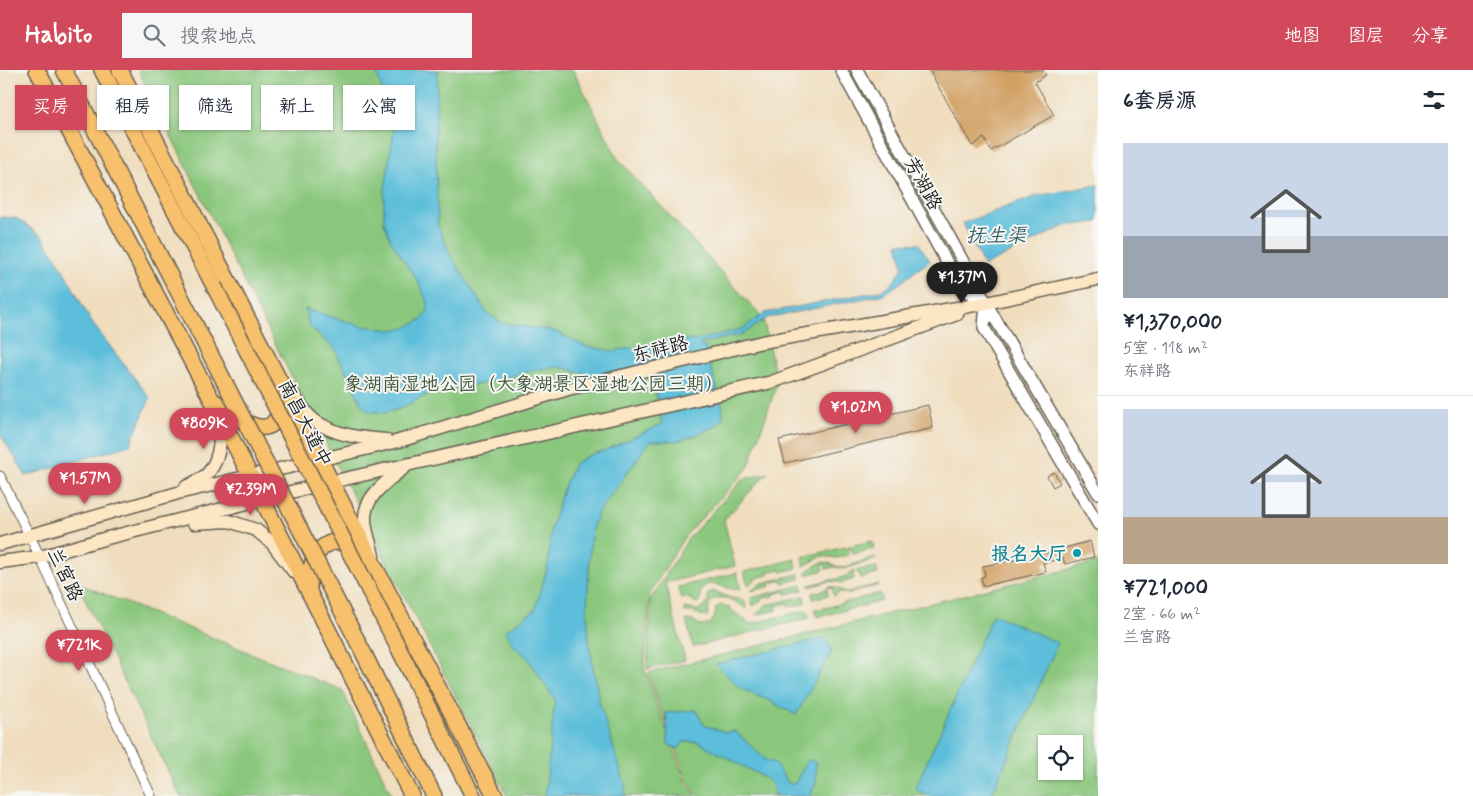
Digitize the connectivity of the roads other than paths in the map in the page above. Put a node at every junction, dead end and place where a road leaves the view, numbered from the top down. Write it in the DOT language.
graph roads {
  1 [pos="37,70"];
  2 [pos="102,70"];
  3 [pos="120,70"];
  4 [pos="841,70"];
  5 [pos="857,70"];
  6 [pos="64,71"];
  7 [pos="1098,279"];
  8 [pos="986,303"];
  9 [pos="278,376"];
  10 [pos="212,400"];
  11 [pos="399,442"];
  12 [pos="320,459"];
  13 [pos="409,464"];
  14 [pos="250,475"];
  15 [pos="0,476"];
  16 [pos="331,482"];
  17 [pos="178,492"];
  18 [pos="1098,493"];
  19 [pos="262,499"];
  20 [pos="164,524"];
  21 [pos="1098,524"];
  22 [pos="29,536"];
  23 [pos="0,544"];
  24 [pos="40,557"];
  25 [pos="2,562"];
  26 [pos="376,571"];
  27 [pos="309,592"];
  28 [pos="151,796"];
  29 [pos="412,796"];
  30 [pos="434,796"];
  31 [pos="472,796"];
  32 [pos="495,796"];
  1 -- 10 [label="highway"];
  2 -- 31 [label="highway, 南昌大道中, bridge"];
  3 -- 9 [label="highway"];
  4 -- 8 [label="street, 芳湖路"];
  5 -- 8 [label="street, 芳湖路"];
  6 -- 30 [label="highway, bridge"];
  7 -- 8 [label="main road, 东祥路"];
  8 -- 11 [label="main road, 东祥路"];
  8 -- 13 [label="main road, 东祥路"];
  8 -- 18 [label="street, 芳湖路"];
  8 -- 21 [label="street"];
  9 -- 10 [label="highway"];
  9 -- 11 [label="main road"];
  9 -- 12 [label="highway"];
  10 -- 14 [label="highway"];
  10 -- 17 [label="main road"];
  11 -- 12 [label="main road, 东祥路"];
  12 -- 14 [label="main road, 东祥路"];
  12 -- 16 [label="highway"];
  13 -- 16 [label="main road, 东祥路"];
  13 -- 26 [label="main road"];
  14 -- 17 [label="main road, 东祥路"];
  14 -- 19 [label="highway"];
  15 -- 22 [label="street, 兰宫路"];
  16 -- 19 [label="main road, 东祥路"];
  16 -- 26 [label="highway"];
  17 -- 22 [label="main road"];
  19 -- 20 [label="main road, 东祥路"];
  19 -- 27 [label="highway"];
  20 -- 24 [label="main road"];
  20 -- 27 [label="main road"];
  22 -- 23 [label="main road"];
  22 -- 24 [label="street, 兰宫路"];
  24 -- 25 [label="main road"];
  24 -- 28 [label="street, 兰宫路"];
  26 -- 27 [label="highway"];
  26 -- 32 [label="highway"];
  27 -- 29 [label="highway"];
}
